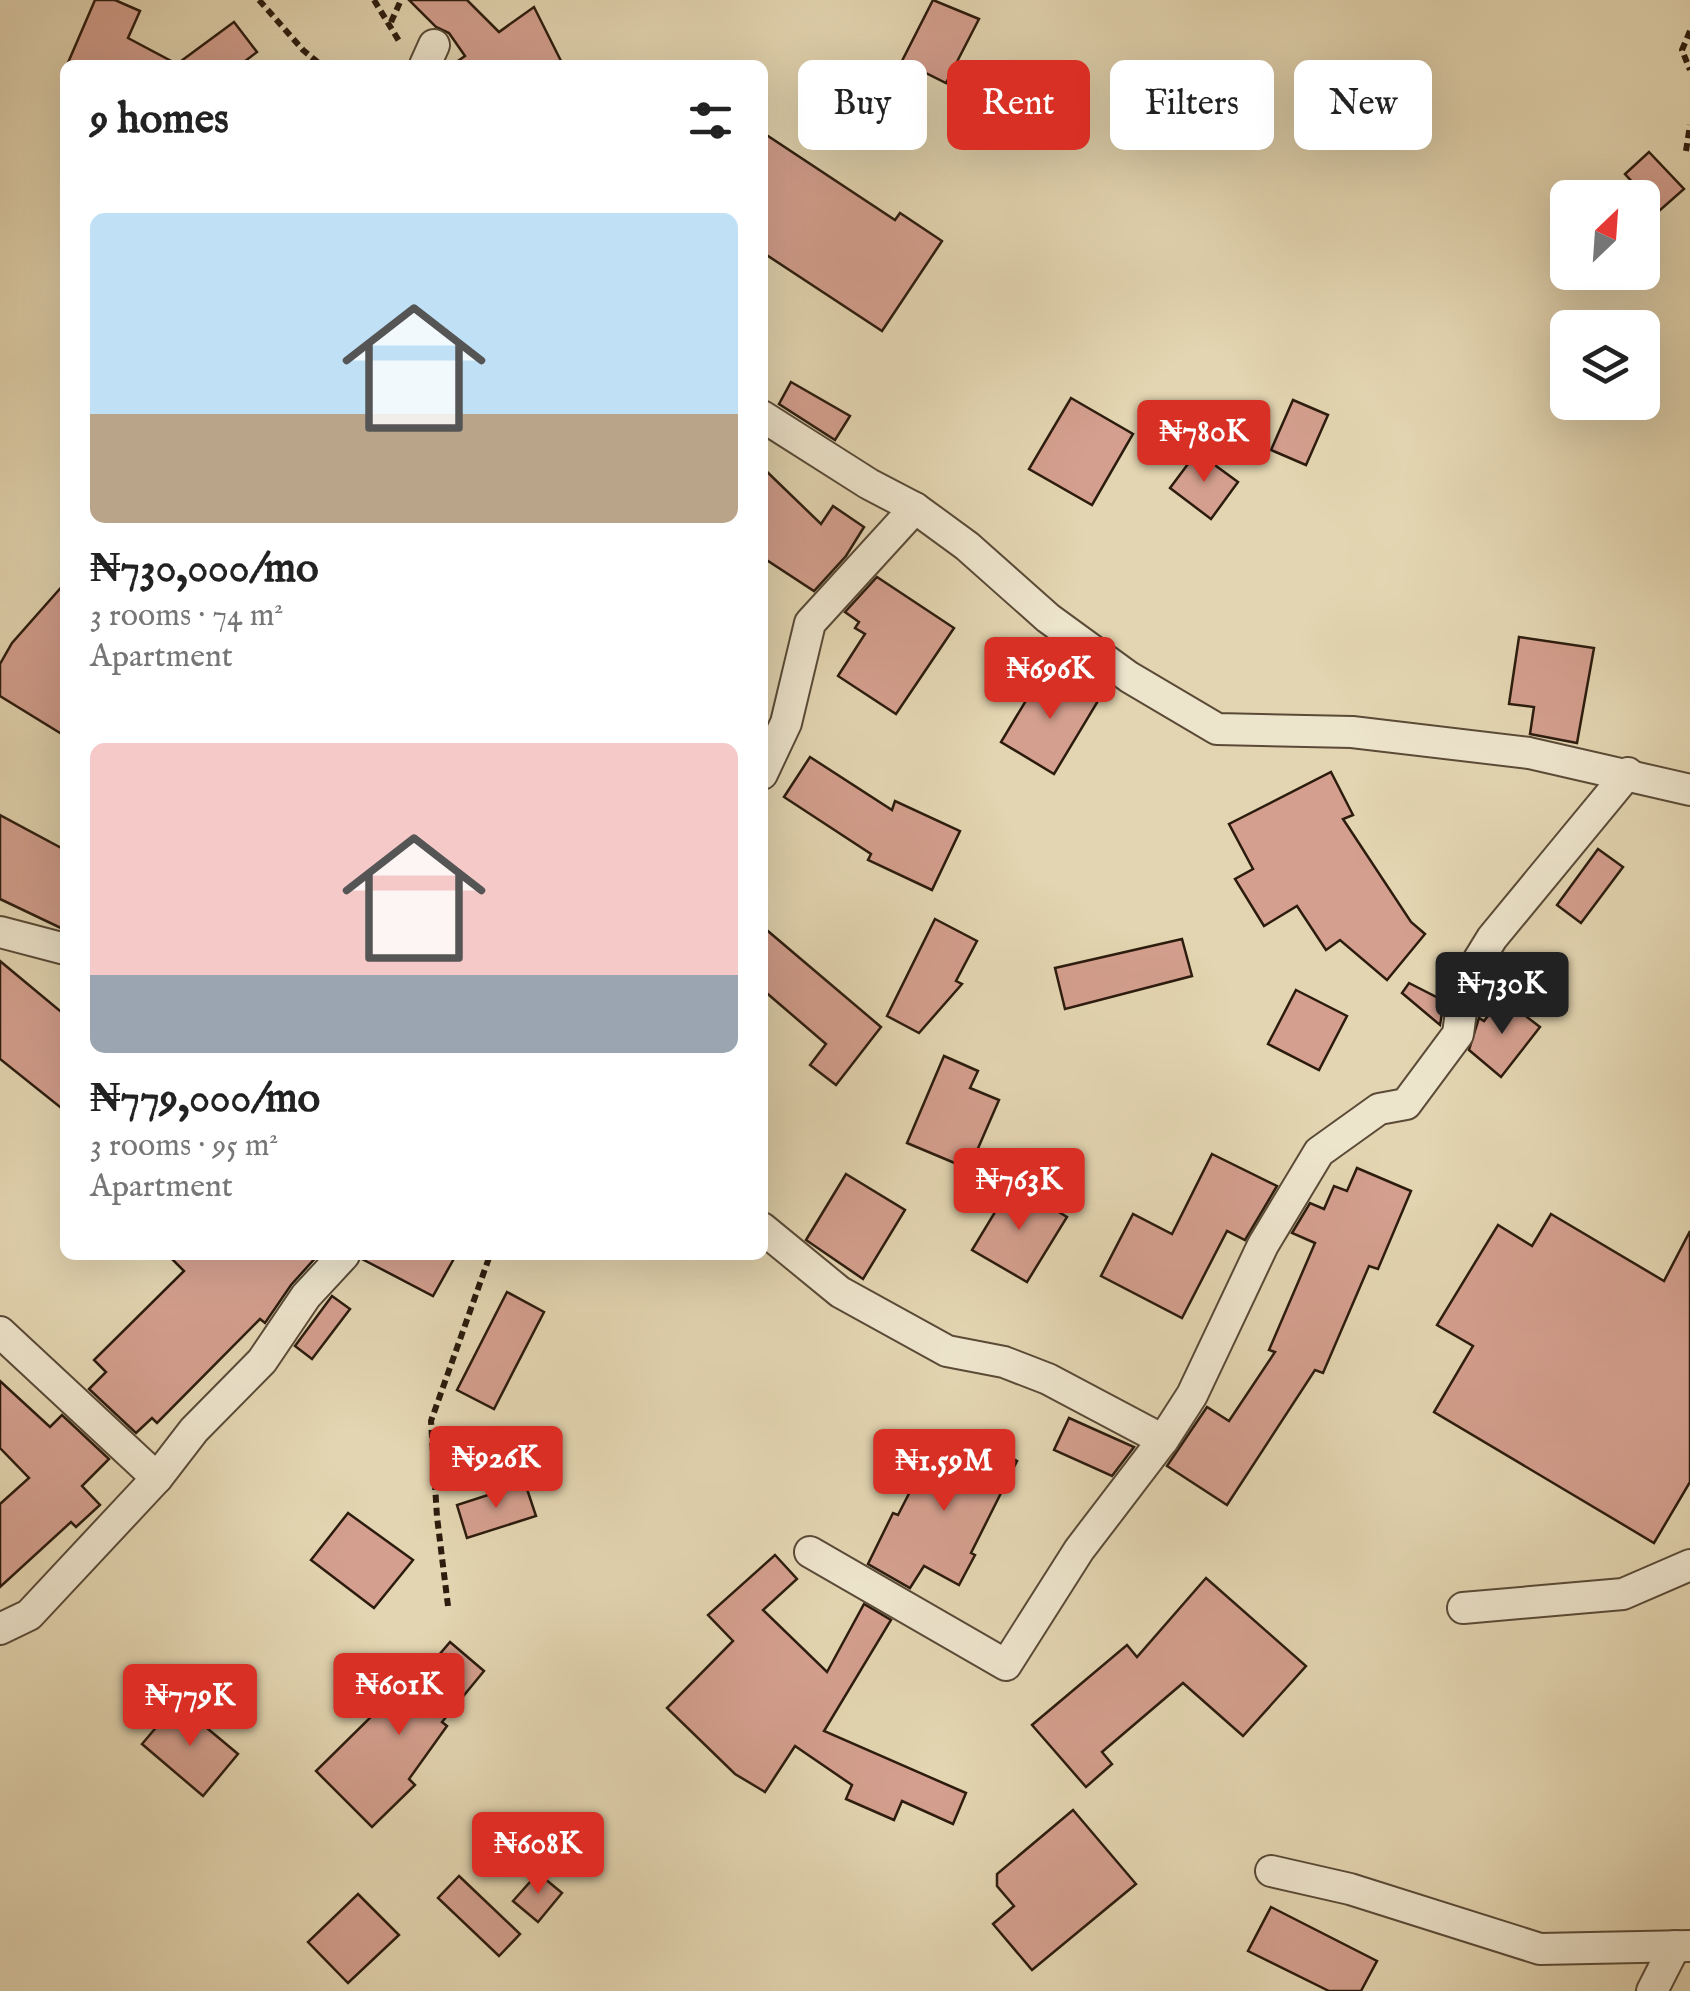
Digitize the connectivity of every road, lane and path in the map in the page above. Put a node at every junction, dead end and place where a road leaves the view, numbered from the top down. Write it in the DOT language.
graph roads {
  1 [pos="259,0"];
  2 [pos="374,0"];
  3 [pos="401,0"];
  4 [pos="391,22"];
  5 [pos="1690,31"];
  6 [pos="421,54"];
  7 [pos="315,60"];
  8 [pos="1690,70"];
  9 [pos="1690,125"];
  10 [pos="1686,150"];
  11 [pos="768,420"];
  12 [pos="915,508"];
  13 [pos="768,761"];
  14 [pos="1628,773"];
  15 [pos="1690,790"];
  16 [pos="0,932"];
  17 [pos="60,948"];
  18 [pos="768,1233"];
  19 [pos="339,1260"];
  20 [pos="488,1260"];
  21 [pos="0,1332"];
  22 [pos="1163,1440"];
  23 [pos="158,1478"];
  24 [pos="810,1552"];
  25 [pos="1690,1565"];
  26 [pos="448,1606"];
  27 [pos="1463,1608"];
  28 [pos="0,1629"];
  29 [pos="1271,1871"];
  30 [pos="1682,1946"];
  31 [pos="1652,1991"];
  1 -- 7 [label="path"];
  2 -- 4 [label="path"];
  3 -- 4 [label="path"];
  4 -- 6 [label="path"];
  5 -- 8 [label="path"];
  9 -- 10 [label="path"];
  11 -- 12 [label="street"];
  12 -- 13 [label="street"];
  12 -- 14 [label="street"];
  14 -- 15 [label="street"];
  14 -- 22 [label="street"];
  16 -- 17 [label="street"];
  18 -- 22 [label="street"];
  19 -- 23 [label="street"];
  20 -- 26 [label="path"];
  21 -- 23 [label="street"];
  22 -- 24 [label="street"];
  23 -- 28 [label="street"];
  25 -- 27 [label="street"];
  29 -- 30 [label="street"];
  30 -- 31 [label="street"];
}
